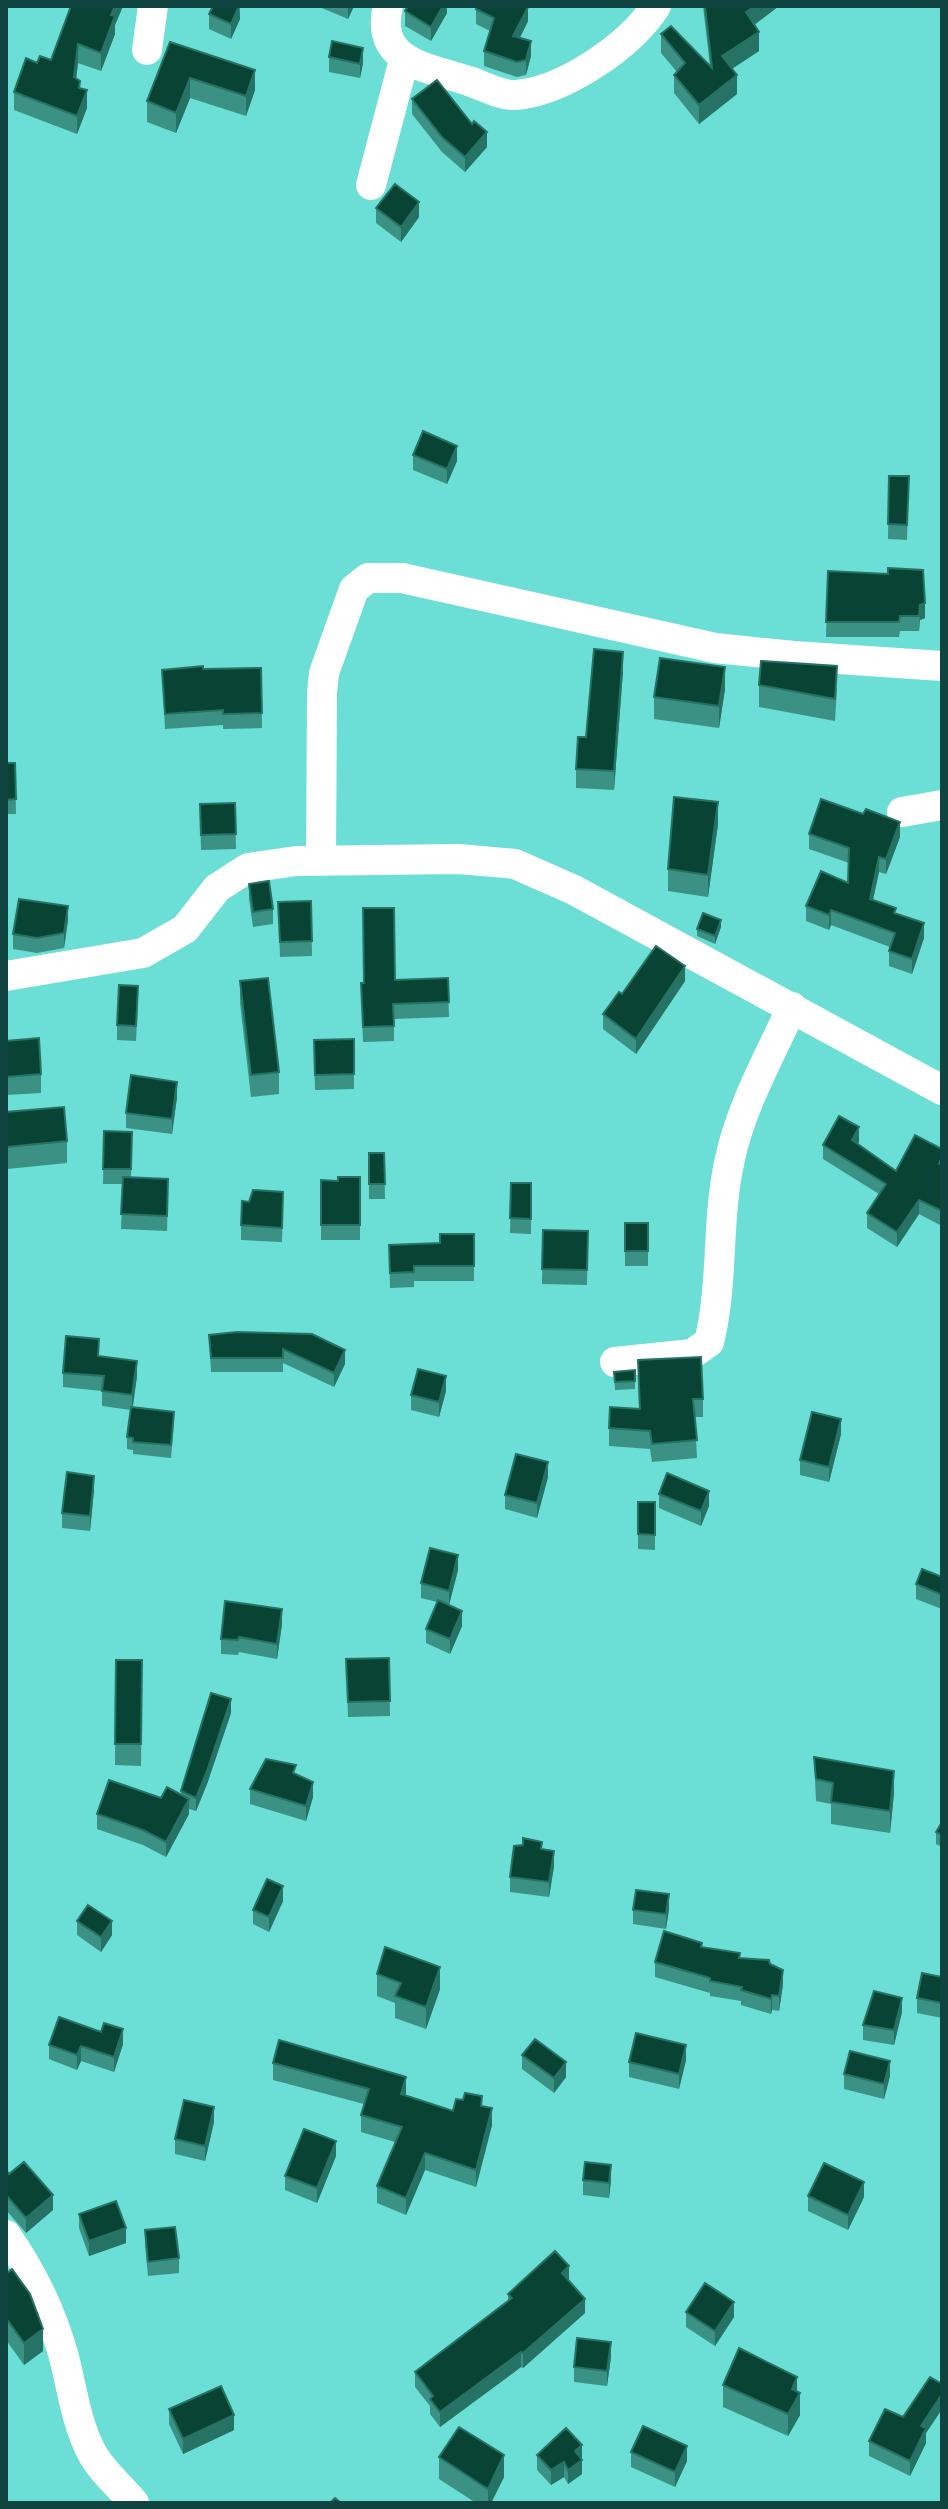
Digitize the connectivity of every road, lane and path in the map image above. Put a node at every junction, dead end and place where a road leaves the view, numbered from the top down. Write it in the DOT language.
graph roads {
  1 [pos="153,6"];
  2 [pos="388,6"];
  3 [pos="656,6"];
  4 [pos="147,50"];
  5 [pos="404,60"];
  6 [pos="371,185"];
  7 [pos="942,666"];
  8 [pos="942,805"];
  9 [pos="902,812"];
  10 [pos="321,860"];
  11 [pos="6,976"];
  12 [pos="792,1007"];
  13 [pos="942,1090"];
  14 [pos="615,1362"];
  15 [pos="6,2235"];
  16 [pos="134,2503"];
  1 -- 4 [label="street"];
  2 -- 5 [label="street"];
  3 -- 5 [label="street"];
  5 -- 6 [label="street"];
  7 -- 10 [label="street"];
  8 -- 9 [label="street"];
  10 -- 11 [label="street"];
  10 -- 12 [label="street"];
  12 -- 13 [label="street"];
  12 -- 14 [label="street"];
  15 -- 16 [label="street"];
}
